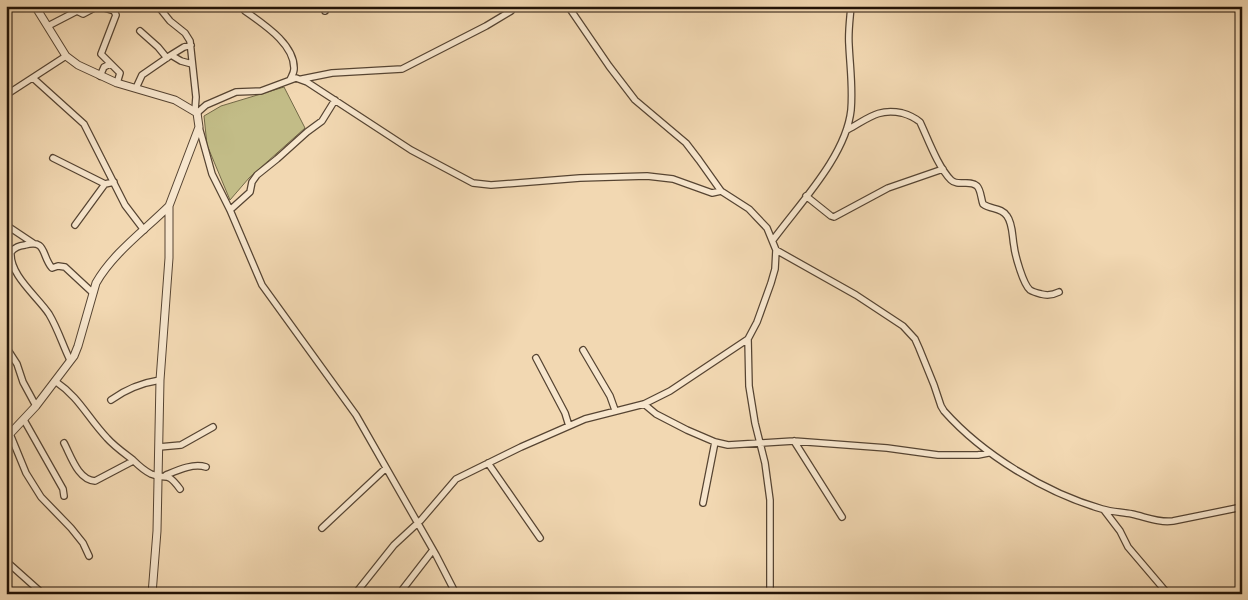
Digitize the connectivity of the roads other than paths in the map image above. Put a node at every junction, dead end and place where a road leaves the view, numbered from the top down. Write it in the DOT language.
graph roads {
  1 [pos="35,6"];
  2 [pos="158,6"];
  3 [pos="568,6"];
  4 [pos="851,6"];
  5 [pos="116,8"];
  6 [pos="245,11"];
  7 [pos="512,11"];
  8 [pos="48,26"];
  9 [pos="140,31"];
  10 [pos="190,45"];
  11 [pos="66,56"];
  12 [pos="169,57"];
  13 [pos="110,64"];
  14 [pos="192,64"];
  15 [pos="100,76"];
  16 [pos="33,78"];
  17 [pos="302,79"];
  18 [pos="290,80"];
  19 [pos="117,83"];
  20 [pos="136,88"];
  21 [pos="6,95"];
  22 [pos="335,100"];
  23 [pos="196,112"];
  24 [pos="199,127"];
  25 [pos="847,130"];
  26 [pos="53,158"];
  27 [pos="943,169"];
  28 [pos="114,182"];
  29 [pos="105,184"];
  30 [pos="721,191"];
  31 [pos="806,196"];
  32 [pos="169,206"];
  33 [pos="230,210"];
  34 [pos="6,225"];
  35 [pos="75,225"];
  36 [pos="144,230"];
  37 [pos="773,240"];
  38 [pos="33,242"];
  39 [pos="776,250"];
  40 [pos="94,292"];
  41 [pos="1059,292"];
  42 [pos="748,338"];
  43 [pos="6,346"];
  44 [pos="583,350"];
  45 [pos="536,358"];
  46 [pos="70,360"];
  47 [pos="160,380"];
  48 [pos="55,381"];
  49 [pos="111,400"];
  50 [pos="644,404"];
  51 [pos="36,406"];
  52 [pos="615,410"];
  53 [pos="24,420"];
  54 [pos="569,426"];
  55 [pos="213,427"];
  56 [pos="8,436"];
  57 [pos="794,441"];
  58 [pos="715,442"];
  59 [pos="64,443"];
  60 [pos="760,443"];
  61 [pos="159,447"];
  62 [pos="988,453"];
  63 [pos="133,461"];
  64 [pos="488,463"];
  65 [pos="206,467"];
  66 [pos="386,468"];
  67 [pos="162,476"];
  68 [pos="180,489"];
  69 [pos="64,496"];
  70 [pos="703,503"];
  71 [pos="1242,507"];
  72 [pos="1104,510"];
  73 [pos="842,517"];
  74 [pos="417,524"];
  75 [pos="322,528"];
  76 [pos="540,538"];
  77 [pos="433,550"];
  78 [pos="90,556"];
  79 [pos="6,561"];
  80 [pos="43,594"];
  81 [pos="152,594"];
  82 [pos="355,594"];
  83 [pos="400,594"];
  84 [pos="456,594"];
  85 [pos="770,594"];
  86 [pos="1168,594"];
  1 -- 8 [label="street"];
  2 -- 10 [label="street"];
  3 -- 30 [label="street"];
  4 -- 25 [label="street"];
  5 -- 8 [label="street"];
  5 -- 13 [label="street"];
  6 -- 18 [label="street"];
  7 -- 17 [label="street"];
  8 -- 11 [label="street"];
  9 -- 12 [label="street"];
  10 -- 12 [label="street"];
  10 -- 14 [label="street"];
  11 -- 15 [label="street"];
  11 -- 16 [label="street"];
  12 -- 14 [label="street"];
  12 -- 20 [label="street"];
  13 -- 15 [label="street"];
  13 -- 19 [label="street"];
  14 -- 23 [label="street"];
  15 -- 19 [label="street"];
  16 -- 21 [label="street"];
  16 -- 28 [label="street"];
  17 -- 18 [label="street"];
  17 -- 22 [label="street"];
  18 -- 23 [label="street"];
  19 -- 20 [label="street"];
  20 -- 23 [label="street"];
  22 -- 30 [label="street"];
  22 -- 33 [label="street"];
  23 -- 24 [label="street"];
  24 -- 32 [label="street"];
  24 -- 33 [label="street"];
  25 -- 27 [label="street"];
  25 -- 31 [label="street"];
  26 -- 29 [label="street"];
  27 -- 31 [label="street"];
  27 -- 41 [label="street"];
  28 -- 29 [label="street"];
  28 -- 36 [label="street"];
  29 -- 35 [label="street"];
  30 -- 37 [label="street"];
  31 -- 37 [label="street"];
  32 -- 36 [label="street"];
  32 -- 47 [label="street"];
  33 -- 66 [label="street"];
  34 -- 38 [label="street"];
  36 -- 40 [label="street"];
  37 -- 39 [label="street"];
  38 -- 40 [label="street"];
  38 -- 46 [label="street"];
  39 -- 42 [label="street"];
  39 -- 62 [label="street"];
  40 -- 46 [label="street"];
  42 -- 50 [label="street"];
  42 -- 60 [label="street"];
  43 -- 51 [label="street"];
  44 -- 52 [label="street"];
  45 -- 54 [label="street"];
  46 -- 48 [label="street"];
  47 -- 49 [label="street"];
  47 -- 61 [label="street"];
  48 -- 51 [label="street"];
  48 -- 63 [label="street"];
  50 -- 52 [label="street"];
  50 -- 58 [label="street"];
  51 -- 53 [label="street"];
  52 -- 54 [label="street"];
  53 -- 56 [label="street"];
  53 -- 69 [label="street"];
  54 -- 64 [label="street"];
  55 -- 61 [label="street"];
  56 -- 78 [label="street"];
  57 -- 60 [label="street"];
  57 -- 62 [label="street"];
  57 -- 73 [label="street"];
  58 -- 60 [label="street"];
  58 -- 70 [label="street"];
  59 -- 63 [label="street"];
  60 -- 85 [label="street"];
  61 -- 67 [label="street"];
  62 -- 72 [label="street"];
  63 -- 67 [label="street"];
  64 -- 74 [label="street"];
  64 -- 76 [label="street"];
  65 -- 67 [label="street"];
  66 -- 74 [label="street"];
  66 -- 75 [label="street"];
  67 -- 68 [label="street"];
  67 -- 81 [label="street"];
  71 -- 72 [label="street"];
  72 -- 86 [label="street"];
  74 -- 77 [label="street"];
  74 -- 82 [label="street"];
  77 -- 83 [label="street"];
  77 -- 84 [label="street"];
  79 -- 80 [label="street"];
}
